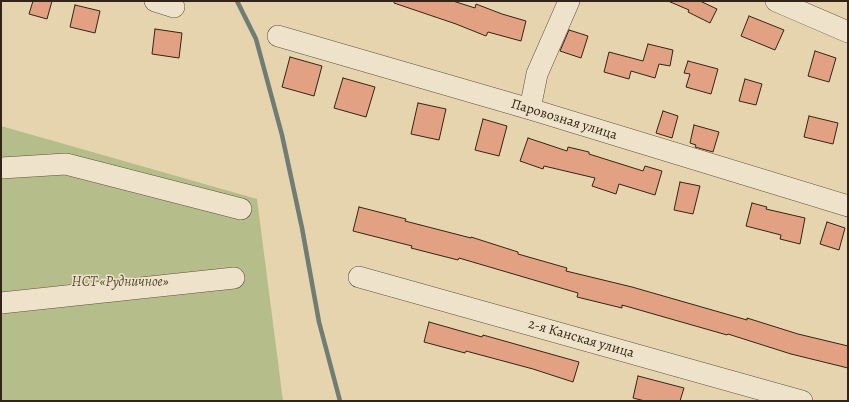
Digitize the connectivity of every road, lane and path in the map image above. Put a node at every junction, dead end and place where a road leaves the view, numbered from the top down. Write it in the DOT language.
graph roads {
  1 [pos="569,1"];
  2 [pos="776,1"];
  3 [pos="848,32"];
  4 [pos="278,36"];
  5 [pos="530,109"];
  6 [pos="1,168"];
  7 [pos="848,206"];
  8 [pos="241,209"];
  9 [pos="359,277"];
  10 [pos="234,278"];
  11 [pos="1,303"];
  12 [pos="802,401"];
  1 -- 5 [label="street"];
  2 -- 3 [label="street"];
  4 -- 5 [label="street, Паровозная улица"];
  5 -- 7 [label="street, Паровозная улица"];
  6 -- 8 [label="street"];
  9 -- 12 [label="street, 2-я Канская улица"];
  10 -- 11 [label="street"];
}
